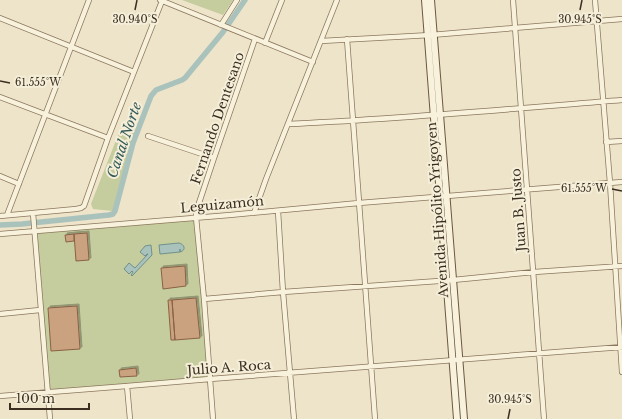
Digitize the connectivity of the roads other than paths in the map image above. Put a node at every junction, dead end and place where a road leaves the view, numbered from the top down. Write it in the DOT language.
graph roads {
  1 [pos="89,0"];
  2 [pos="161,0"];
  3 [pos="237,0"];
  4 [pos="282,0"];
  5 [pos="338,0"];
  6 [pos="425,0"];
  7 [pos="431,0"];
  8 [pos="513,0"];
  9 [pos="595,0"];
  10 [pos="0,18"];
  11 [pos="622,19"];
  12 [pos="597,21"];
  13 [pos="221,25"];
  14 [pos="515,28"];
  15 [pos="431,35"];
  16 [pos="255,39"];
  17 [pos="347,39"];
  18 [pos="321,41"];
  19 [pos="265,43"];
  20 [pos="72,47"];
  21 [pos="312,62"];
  22 [pos="134,72"];
  23 [pos="0,96"];
  24 [pos="622,100"];
  25 [pos="603,102"];
  26 [pos="522,108"];
  27 [pos="46,114"];
  28 [pos="437,115"];
  29 [pos="353,121"];
  30 [pos="288,124"];
  31 [pos="148,136"];
  32 [pos="108,138"];
  33 [pos="622,141"];
  34 [pos="606,142"];
  35 [pos="214,158"];
  36 [pos="0,176"];
  37 [pos="622,182"];
  38 [pos="610,183"];
  39 [pos="19,184"];
  40 [pos="527,190"];
  41 [pos="443,197"];
  42 [pos="359,203"];
  43 [pos="278,211"];
  44 [pos="33,213"];
  45 [pos="254,213"];
  46 [pos="7,215"];
  47 [pos="0,216"];
  48 [pos="196,217"];
  49 [pos="34,231"];
  50 [pos="0,234"];
  51 [pos="622,266"];
  52 [pos="615,267"];
  53 [pos="534,272"];
  54 [pos="446,280"];
  55 [pos="453,280"];
  56 [pos="365,286"];
  57 [pos="283,292"];
  58 [pos="204,299"];
  59 [pos="40,310"];
  60 [pos="0,314"];
  61 [pos="621,347"];
  62 [pos="540,353"];
  63 [pos="456,360"];
  64 [pos="371,366"];
  65 [pos="622,372"];
  66 [pos="290,373"];
  67 [pos="210,379"];
  68 [pos="127,386"];
  69 [pos="48,393"];
  70 [pos="0,396"];
  71 [pos="50,419"];
  72 [pos="130,419"];
  73 [pos="213,419"];
  74 [pos="294,419"];
  75 [pos="375,419"];
  76 [pos="456,419"];
  77 [pos="464,419"];
  78 [pos="544,419"];
  1 -- 20 [label="street"];
  2 -- 13 [label="street"];
  2 -- 22 [label="street"];
  3 -- 13 [label="street"];
  4 -- 19 [label="street"];
  5 -- 18 [label="street"];
  6 -- 15 [label="street, Avenida Hipólito Yrigoyen"];
  7 -- 15 [label="street, Avenida Hipólito Yrigoyen"];
  8 -- 14 [label="street, Juan B. Justo"];
  9 -- 12 [label="street"];
  10 -- 20 [label="street"];
  11 -- 12 [label="street"];
  12 -- 14 [label="street"];
  12 -- 25 [label="street"];
  13 -- 16 [label="street"];
  14 -- 15 [label="street"];
  14 -- 26 [label="street, Juan B. Justo"];
  15 -- 17 [label="street"];
  15 -- 28 [label="street, Avenida Hipólito Yrigoyen"];
  16 -- 19 [label="street"];
  16 -- 35 [label="street, Fernando Dentesano"];
  17 -- 18 [label="street"];
  17 -- 29 [label="street"];
  18 -- 21 [label="street"];
  19 -- 21 [label="street"];
  20 -- 22 [label="street"];
  20 -- 27 [label="street"];
  21 -- 30 [label="street"];
  22 -- 32 [label="street"];
  23 -- 27 [label="street"];
  24 -- 25 [label="street"];
  25 -- 26 [label="street"];
  25 -- 34 [label="street"];
  26 -- 28 [label="street"];
  26 -- 40 [label="street, Juan B. Justo"];
  27 -- 32 [label="street"];
  27 -- 39 [label="street"];
  28 -- 29 [label="street"];
  28 -- 41 [label="street, Avenida Hipólito Yrigoyen"];
  29 -- 30 [label="street"];
  29 -- 42 [label="street"];
  30 -- 45 [label="street"];
  31 -- 35 [label="street"];
  32 -- 44 [label="street"];
  33 -- 34 [label="street"];
  34 -- 38 [label="street"];
  35 -- 48 [label="street, Fernando Dentesano"];
  36 -- 39 [label="street"];
  37 -- 38 [label="street, Leguizamón"];
  38 -- 40 [label="street, Leguizamón"];
  38 -- 52 [label="street"];
  39 -- 46 [label="street"];
  40 -- 41 [label="street, Leguizamón"];
  40 -- 53 [label="street, Juan B. Justo"];
  41 -- 42 [label="street, Leguizamón"];
  41 -- 54 [label="street, Avenida Hipólito Yrigoyen"];
  41 -- 55 [label="street, Avenida Hipólito Yrigoyen"];
  42 -- 43 [label="street, Leguizamón"];
  42 -- 56 [label="street"];
  43 -- 45 [label="street, Leguizamón"];
  43 -- 57 [label="street"];
  44 -- 46 [label="street"];
  44 -- 49 [label="street"];
  45 -- 48 [label="street, Leguizamón"];
  46 -- 47 [label="street"];
  48 -- 49 [label="street, Leguizamón"];
  48 -- 58 [label="street, Fernando Dentesano"];
  49 -- 50 [label="street, Leguizamón"];
  49 -- 59 [label="street"];
  51 -- 52 [label="street"];
  52 -- 53 [label="street"];
  52 -- 61 [label="street"];
  53 -- 55 [label="street"];
  53 -- 62 [label="street, Juan B. Justo"];
  54 -- 55 [label="street"];
  54 -- 56 [label="street"];
  54 -- 63 [label="street, Avenida Hipólito Yrigoyen"];
  55 -- 63 [label="street, Avenida Hipólito Yrigoyen"];
  56 -- 57 [label="street"];
  56 -- 64 [label="street"];
  57 -- 58 [label="street"];
  57 -- 66 [label="street"];
  58 -- 67 [label="street, Fernando Dentesano"];
  59 -- 60 [label="street"];
  59 -- 69 [label="street"];
  61 -- 62 [label="street, Julio A. Roca"];
  61 -- 65 [label="street"];
  62 -- 63 [label="street, Julio A. Roca"];
  62 -- 78 [label="street, Juan B. Justo"];
  63 -- 64 [label="street, Julio A. Roca"];
  63 -- 76 [label="street, Avenida Hipólito Yrigoyen"];
  63 -- 77 [label="street, Avenida Hipólito Yrigoyen"];
  64 -- 66 [label="street, Julio A. Roca"];
  64 -- 75 [label="street"];
  66 -- 67 [label="street, Julio A. Roca"];
  66 -- 74 [label="street"];
  67 -- 68 [label="street, Julio A. Roca"];
  67 -- 73 [label="street, Fernando Dentesano"];
  68 -- 69 [label="street, Julio A. Roca"];
  68 -- 72 [label="street"];
  69 -- 70 [label="street, Julio A. Roca"];
  69 -- 71 [label="street"];
}
